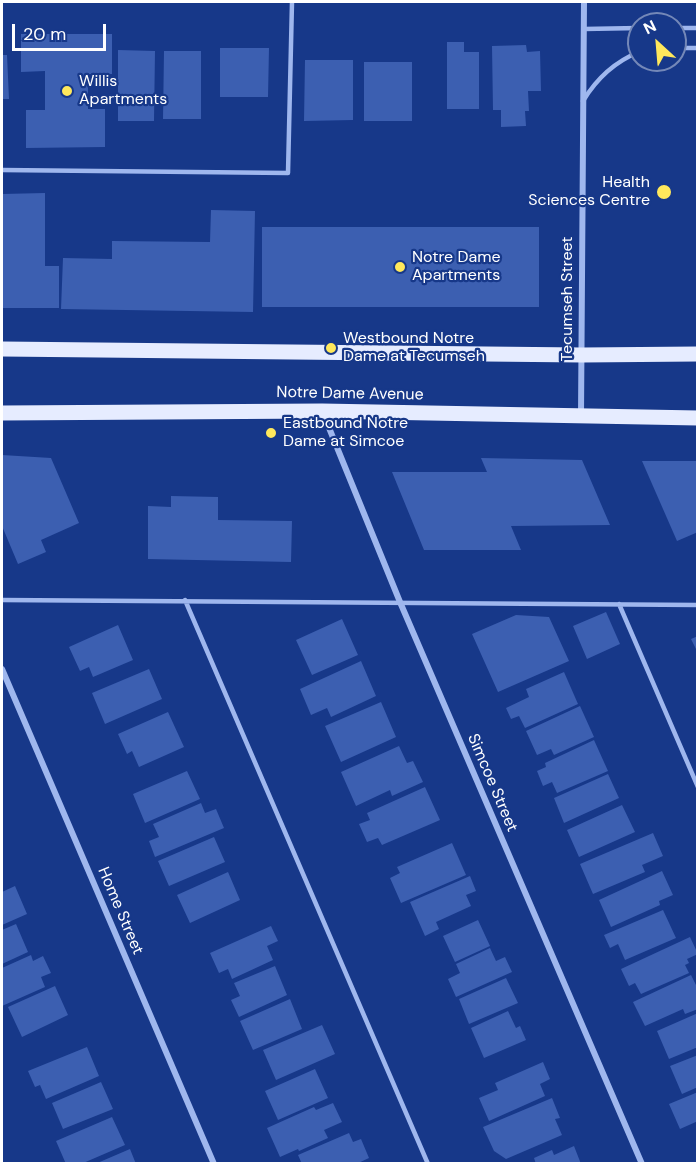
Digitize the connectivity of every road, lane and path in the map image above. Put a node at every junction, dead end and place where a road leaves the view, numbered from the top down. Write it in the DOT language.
graph roads {
  1 [pos="292,2"];
  2 [pos="584,2"];
  3 [pos="584,28"];
  4 [pos="627,28"];
  5 [pos="627,57"];
  6 [pos="583,100"];
  7 [pos="2,170"];
  8 [pos="2,349"];
  9 [pos="698,354"];
  10 [pos="582,355"];
  11 [pos="322,411"];
  12 [pos="2,413"];
  13 [pos="581,416"];
  14 [pos="698,418"];
  15 [pos="2,600"];
  16 [pos="185,600"];
  17 [pos="400,602"];
  18 [pos="619,604"];
  19 [pos="698,605"];
  20 [pos="2,669"];
  21 [pos="698,787"];
  22 [pos="214,1164"];
  23 [pos="428,1164"];
  24 [pos="642,1164"];
  1 -- 7 [label="lane"];
  2 -- 3 [label="street, Tecumseh Street"];
  3 -- 4 [label="lane"];
  3 -- 6 [label="street, Tecumseh Street"];
  5 -- 6 [label="lane"];
  6 -- 10 [label="street, Tecumseh Street"];
  8 -- 10 [label="main road"];
  9 -- 10 [label="main road"];
  10 -- 13 [label="street, Tecumseh Street"];
  11 -- 12 [label="main road, Notre Dame Avenue"];
  11 -- 13 [label="main road, Notre Dame Avenue"];
  11 -- 17 [label="street, Simcoe Street"];
  13 -- 14 [label="main road, Notre Dame Avenue"];
  15 -- 16 [label="lane"];
  16 -- 17 [label="lane"];
  16 -- 23 [label="lane"];
  17 -- 18 [label="lane"];
  17 -- 24 [label="street, Simcoe Street"];
  18 -- 19 [label="lane"];
  18 -- 21 [label="lane"];
  20 -- 22 [label="street, Home Street"];
}
